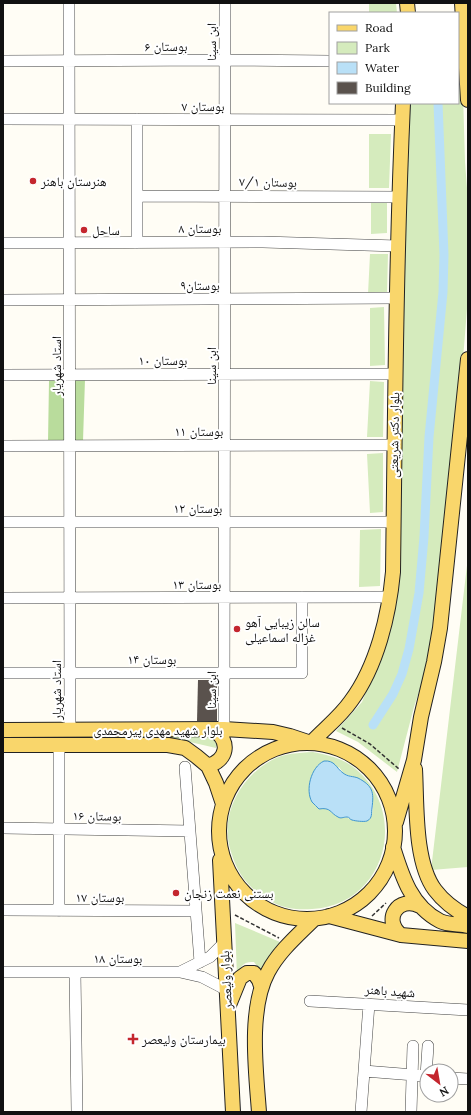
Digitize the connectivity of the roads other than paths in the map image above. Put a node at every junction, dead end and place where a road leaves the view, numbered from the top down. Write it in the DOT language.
graph roads {
  1 [pos="69,3"];
  2 [pos="226,3"];
  3 [pos="461,12"];
  4 [pos="225,60"];
  5 [pos="3,61"];
  6 [pos="69,61"];
  7 [pos="329,61"];
  8 [pos="468,100"];
  9 [pos="404,104"];
  10 [pos="3,119"];
  11 [pos="69,119"];
  12 [pos="137,119"];
  13 [pos="225,120"];
  14 [pos="403,120"];
  15 [pos="137,196"];
  16 [pos="225,196"];
  17 [pos="399,197"];
  18 [pos="137,242"];
  19 [pos="225,242"];
  20 [pos="3,243"];
  21 [pos="70,243"];
  22 [pos="398,246"];
  23 [pos="396,298"];
  24 [pos="225,299"];
  25 [pos="3,300"];
  26 [pos="70,300"];
  27 [pos="468,359"];
  28 [pos="70,374"];
  29 [pos="225,374"];
  30 [pos="395,374"];
  31 [pos="3,375"];
  32 [pos="225,445"];
  33 [pos="394,445"];
  34 [pos="3,446"];
  35 [pos="70,446"];
  36 [pos="3,522"];
  37 [pos="70,522"];
  38 [pos="225,522"];
  39 [pos="393,522"];
  40 [pos="302,597"];
  41 [pos="390,597"];
  42 [pos="3,598"];
  43 [pos="70,598"];
  44 [pos="225,598"];
  45 [pos="70,673"];
  46 [pos="225,673"];
  47 [pos="3,674"];
  48 [pos="3,730"];
  49 [pos="70,730"];
  50 [pos="219,730"];
  51 [pos="311,743"];
  52 [pos="3,745"];
  53 [pos="59,745"];
  54 [pos="414,760"];
  55 [pos="208,766"];
  56 [pos="185,767"];
  57 [pos="223,804"];
  58 [pos="394,826"];
  59 [pos="3,828"];
  60 [pos="59,829"];
  61 [pos="190,831"];
  62 [pos="393,847"];
  63 [pos="220,848"];
  64 [pos="420,906"];
  65 [pos="3,910"];
  66 [pos="60,910"];
  67 [pos="196,911"];
  68 [pos="329,916"];
  69 [pos="468,918"];
  70 [pos="314,919"];
  71 [pos="468,926"];
  72 [pos="401,935"];
  73 [pos="468,941"];
  74 [pos="224,943"];
  75 [pos="200,962"];
  76 [pos="3,972"];
  77 [pos="75,972"];
  78 [pos="180,972"];
  79 [pos="261,986"];
  80 [pos="226,990"];
  81 [pos="310,1001"];
  82 [pos="369,1004"];
  83 [pos="227,1009"];
  84 [pos="468,1010"];
  85 [pos="413,1046"];
  86 [pos="428,1046"];
  87 [pos="427,1063"];
  88 [pos="364,1071"];
  89 [pos="412,1075"];
  90 [pos="419,1076"];
  91 [pos="77,1112"];
  92 [pos="233,1112"];
  93 [pos="259,1112"];
  94 [pos="361,1112"];
  95 [pos="412,1112"];
  1 -- 6 [label="street, استاد شهریار"];
  2 -- 4 [label="street, ابن سینا"];
  3 -- 8 [label="main road"];
  4 -- 6 [label="street, بوستان ۶"];
  4 -- 7 [label="street, بوستان ۶"];
  4 -- 13 [label="street, ابن سینا"];
  5 -- 6 [label="street, بوستان ۶"];
  6 -- 11 [label="street, استاد شهریار"];
  9 -- 14 [label="main road, بلوار دکتر شریعتی"];
  10 -- 11 [label="street, بوستان ۷"];
  11 -- 12 [label="street, بوستان ۷"];
  11 -- 21 [label="street, استاد شهریار"];
  12 -- 13 [label="street, بوستان ۷"];
  12 -- 15 [label="street"];
  13 -- 14 [label="street, بوستان ۷"];
  13 -- 16 [label="street, ابن سینا"];
  14 -- 17 [label="main road, بلوار دکتر شریعتی"];
  15 -- 16 [label="street, بوستان ۷/۱"];
  15 -- 18 [label="street"];
  16 -- 17 [label="street, بوستان ۷/۱"];
  16 -- 19 [label="street, ابن سینا"];
  17 -- 22 [label="main road, بلوار دکتر شریعتی"];
  18 -- 19 [label="street, بوستان ۸"];
  18 -- 21 [label="street, بوستان ۸"];
  19 -- 22 [label="street, بوستان ۸"];
  19 -- 24 [label="street, ابن سینا"];
  20 -- 21 [label="street, بوستان ۸"];
  21 -- 26 [label="street, استاد شهریار"];
  22 -- 23 [label="main road, بلوار دکتر شریعتی"];
  23 -- 24 [label="street, بوستان۹"];
  23 -- 30 [label="main road, بلوار دکتر شریعتی"];
  24 -- 26 [label="street, بوستان۹"];
  24 -- 29 [label="street, ابن سینا"];
  25 -- 26 [label="street, بوستان۹"];
  26 -- 28 [label="street, استاد شهریار"];
  27 -- 54 [label="main road"];
  28 -- 29 [label="street, بوستان ۱۰"];
  28 -- 31 [label="street, بوستان ۱۰"];
  28 -- 35 [label="street, استاد شهریار"];
  29 -- 30 [label="street, بوستان ۱۰"];
  29 -- 32 [label="street, ابن سینا"];
  30 -- 33 [label="main road, بلوار دکتر شریعتی"];
  32 -- 33 [label="street, بوستان ۱۱"];
  32 -- 35 [label="street, بوستان ۱۱"];
  32 -- 38 [label="street, ابن سینا"];
  33 -- 39 [label="main road, بلوار دکتر شریعتی"];
  34 -- 35 [label="street, بوستان ۱۱"];
  35 -- 37 [label="street, استاد شهریار"];
  36 -- 37 [label="street, بوستان ۱۲"];
  37 -- 38 [label="street, بوستان ۱۲"];
  37 -- 43 [label="street, استاد شهریار"];
  38 -- 39 [label="street, بوستان ۱۲"];
  38 -- 44 [label="street, ابن سینا"];
  39 -- 41 [label="main road, بلوار دکتر شریعتی"];
  40 -- 41 [label="street, بوستان ۱۳"];
  40 -- 44 [label="street, بوستان ۱۳"];
  40 -- 46 [label="street, بوستان ۱۴"];
  41 -- 51 [label="main road, بلوار دکتر شریعتی"];
  42 -- 43 [label="street, بوستان ۱۳"];
  43 -- 44 [label="street, بوستان ۱۳"];
  43 -- 45 [label="street, استاد شهریار"];
  44 -- 46 [label="street, ابن سینا"];
  45 -- 46 [label="street, بوستان ۱۴"];
  45 -- 47 [label="street, بوستان ۱۴"];
  45 -- 49 [label="street, استاد شهریار"];
  46 -- 50 [label="street, ابن سینا"];
  48 -- 49 [label="main road, بلوار شهید مهدی پیرمحمدی"];
  49 -- 50 [label="main road, بلوار شهید مهدی پیرمحمدی"];
  50 -- 51 [label="main road, بلوار شهید مهدی پیرمحمدی"];
  50 -- 55 [label="main road"];
  51 -- 57 [label="main road"];
  51 -- 58 [label="main road"];
  52 -- 53 [label="main road, بلوار شهید مهدی پیرمحمدی"];
  53 -- 55 [label="main road, بلوار شهید مهدی پیرمحمدی"];
  53 -- 60 [label="street"];
  54 -- 58 [label="main road"];
  54 -- 69 [label="main road"];
  55 -- 57 [label="main road"];
  56 -- 61 [label="street"];
  57 -- 63 [label="main road"];
  58 -- 62 [label="main road"];
  59 -- 60 [label="street, بوستان ۱۶"];
  60 -- 61 [label="street, بوستان ۱۶"];
  60 -- 66 [label="street"];
  61 -- 67 [label="street"];
  62 -- 64 [label="main road"];
  62 -- 68 [label="main road"];
  63 -- 70 [label="main road"];
  63 -- 74 [label="main road, بلوار ولیعصر"];
  64 -- 71 [label="main road"];
  64 -- 72 [label="main road"];
  65 -- 66 [label="street, بوستان ۱۷"];
  66 -- 67 [label="street, بوستان ۱۷"];
  67 -- 75 [label="street"];
  68 -- 70 [label="main road"];
  68 -- 72 [label="main road"];
  70 -- 79 [label="main road"];
  72 -- 73 [label="main road"];
  74 -- 75 [label="street, بوستان ۱۸"];
  74 -- 80 [label="main road, بلوار ولیعصر"];
  75 -- 78 [label="street, بوستان ۱۸"];
  76 -- 77 [label="street, بوستان ۱۸"];
  77 -- 78 [label="street, بوستان ۱۸"];
  77 -- 91 [label="street"];
  78 -- 80 [label="street"];
  79 -- 83 [label="main road"];
  79 -- 93 [label="main road"];
  80 -- 83 [label="main road, بلوار ولیعصر"];
  81 -- 82 [label="street, شهید باهنر"];
  82 -- 84 [label="street, شهید باهنر"];
  82 -- 88 [label="street"];
  83 -- 92 [label="main road, بلوار ولیعصر"];
  85 -- 89 [label="street"];
  86 -- 87 [label="street"];
  88 -- 89 [label="street"];
  88 -- 94 [label="street"];
  89 -- 90 [label="street"];
  89 -- 95 [label="street"];
}
